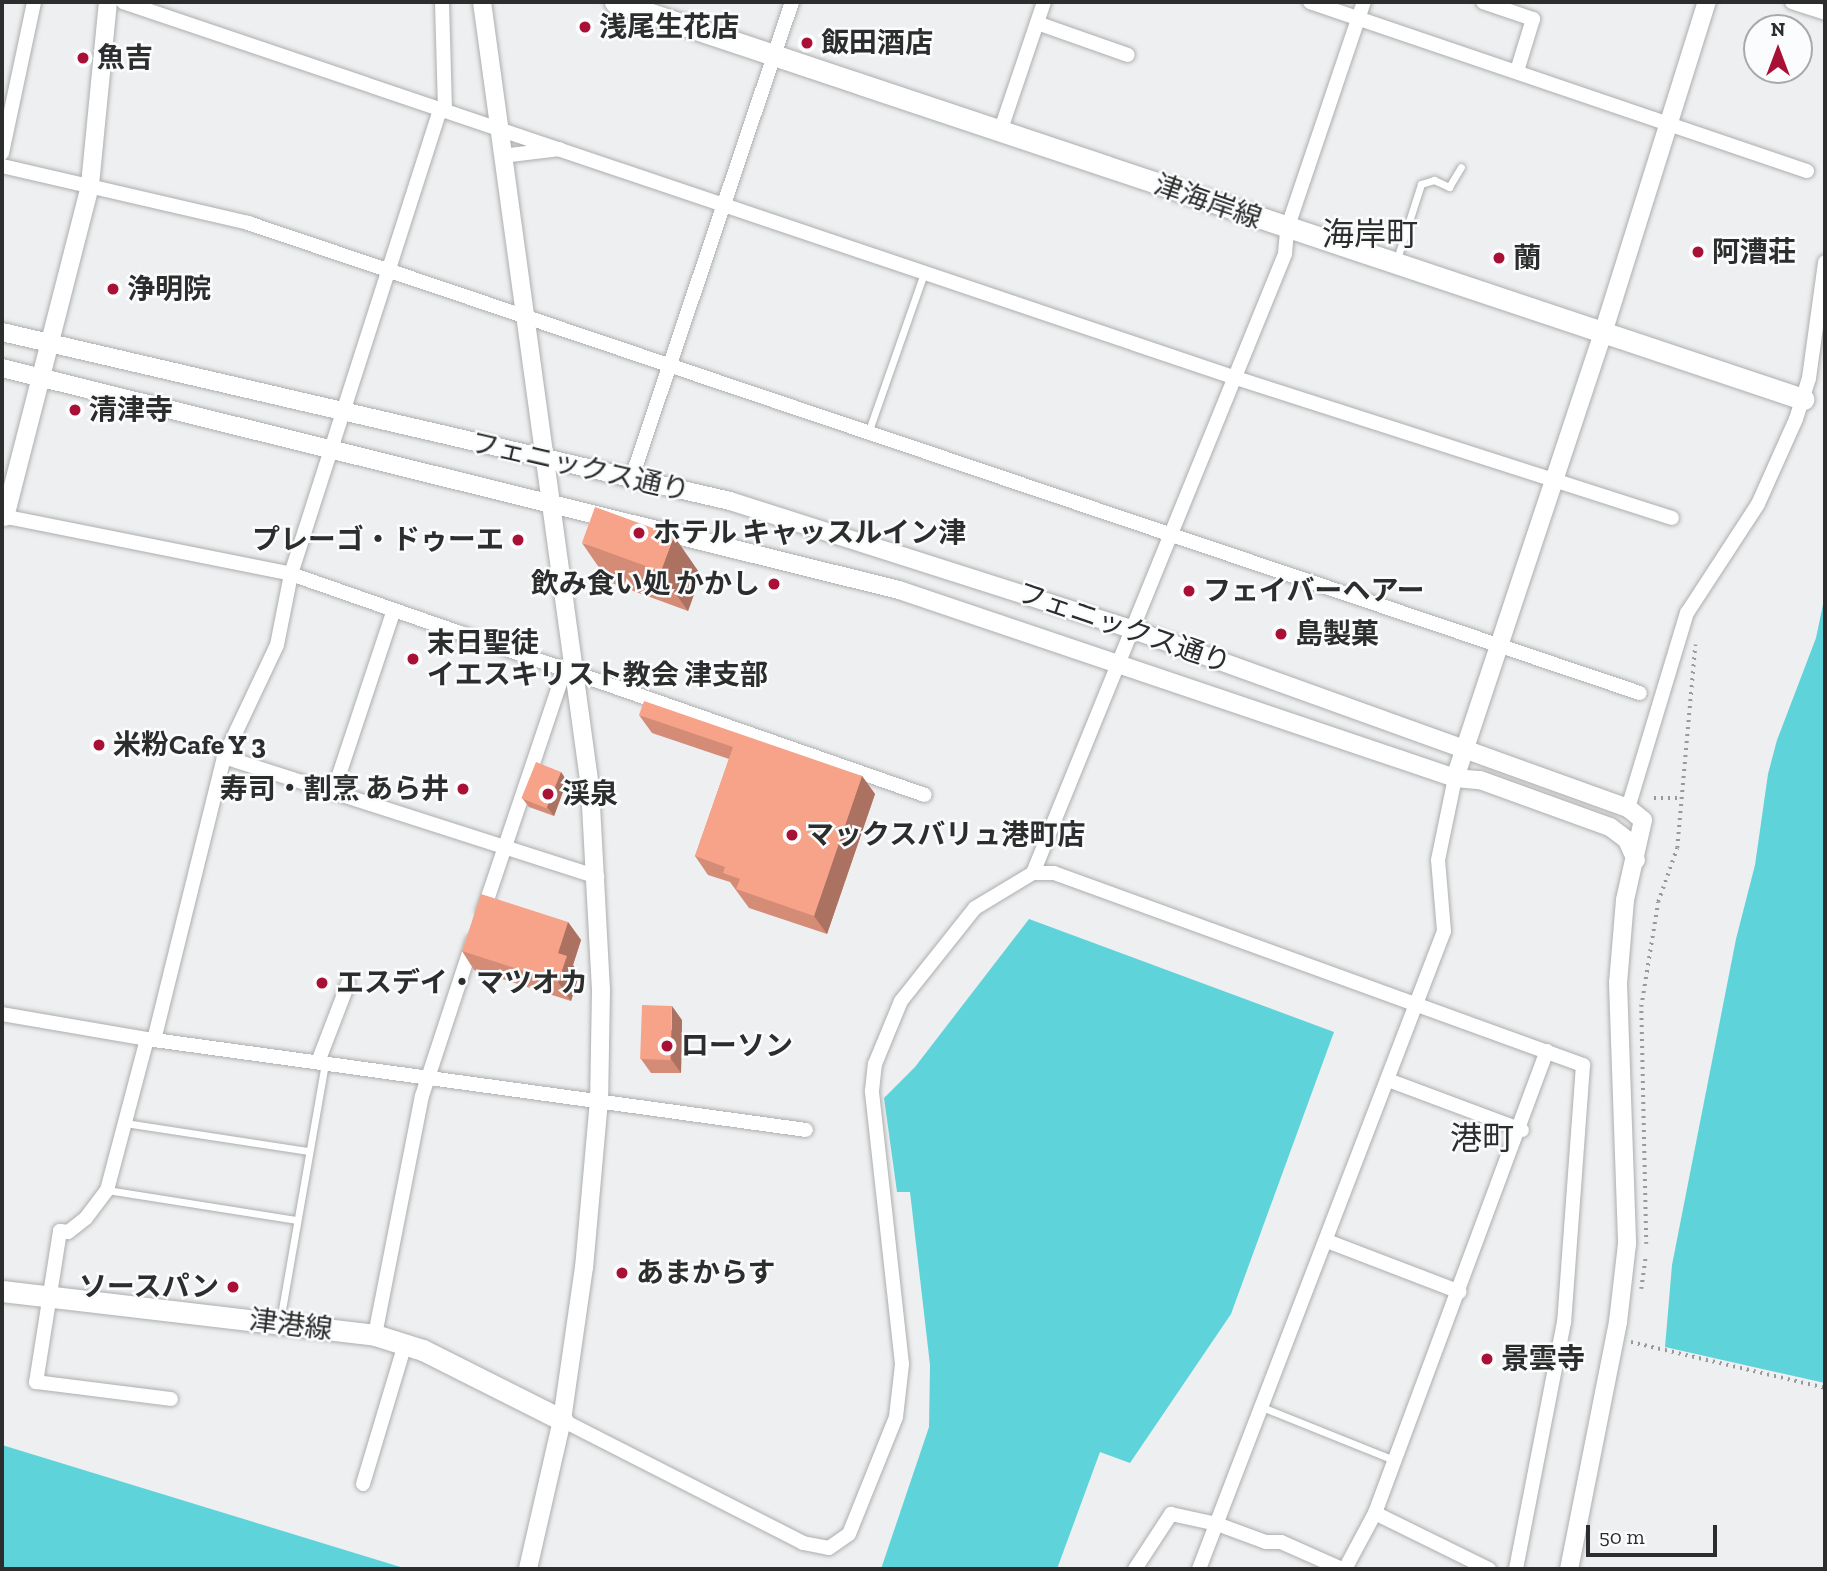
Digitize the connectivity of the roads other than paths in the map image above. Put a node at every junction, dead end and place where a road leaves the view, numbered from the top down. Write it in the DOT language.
graph roads {
  1 [pos="34,2"];
  2 [pos="108,2"];
  3 [pos="123,2"];
  4 [pos="442,2"];
  5 [pos="482,2"];
  6 [pos="615,2"];
  7 [pos="792,2"];
  8 [pos="1044,2"];
  9 [pos="1310,2"];
  10 [pos="1364,2"];
  11 [pos="1483,2"];
  12 [pos="1707,2"];
  13 [pos="1792,2"];
  14 [pos="1825,13"];
  15 [pos="1358,18"];
  16 [pos="1037,23"];
  17 [pos="1128,55"];
  18 [pos="774,56"];
  19 [pos="1517,71"];
  20 [pos="442,110"];
  21 [pos="1669,122"];
  22 [pos="498,128"];
  23 [pos="1000,132"];
  24 [pos="565,148"];
  25 [pos="2,153"];
  26 [pos="502,156"];
  27 [pos="2,166"];
  28 [pos="1461,167"];
  29 [pos="1807,171"];
  30 [pos="90,185"];
  31 [pos="724,204"];
  32 [pos="1287,229"];
  33 [pos="1825,262"];
  34 [pos="1395,266"];
  35 [pos="386,269"];
  36 [pos="924,272"];
  37 [pos="524,316"];
  38 [pos="2,332"];
  39 [pos="1603,333"];
  40 [pos="48,343"];
  41 [pos="669,366"];
  42 [pos="2,368"];
  43 [pos="39,377"];
  44 [pos="1233,377"];
  45 [pos="1803,399"];
  46 [pos="342,412"];
  47 [pos="868,433"];
  48 [pos="331,450"];
  49 [pos="543,460"];
  50 [pos="632,477"];
  51 [pos="1554,482"];
  52 [pos="550,503"];
  53 [pos="3,516"];
  54 [pos="1672,518"];
  55 [pos="1169,535"];
  56 [pos="291,575"];
  57 [pos="393,613"];
  58 [pos="1131,629"];
  59 [pos="1500,646"];
  60 [pos="1116,663"];
  61 [pos="569,672"];
  62 [pos="1640,693"];
  63 [pos="1467,747"];
  64 [pos="225,757"];
  65 [pos="1455,778"];
  66 [pos="332,793"];
  67 [pos="925,795"];
  68 [pos="1628,808"];
  69 [pos="503,849"];
  70 [pos="1636,860"];
  71 [pos="1032,873"];
  72 [pos="597,877"];
  73 [pos="348,984"];
  74 [pos="1419,1004"];
  75 [pos="2,1014"];
  76 [pos="150,1039"];
  77 [pos="1547,1051"];
  78 [pos="322,1063"];
  79 [pos="428,1077"];
  80 [pos="1388,1080"];
  81 [pos="599,1100"];
  82 [pos="124,1123"];
  83 [pos="1521,1129"];
  84 [pos="806,1130"];
  85 [pos="309,1151"];
  86 [pos="107,1190"];
  87 [pos="296,1220"];
  88 [pos="1326,1241"];
  89 [pos="2,1292"];
  90 [pos="1460,1292"];
  91 [pos="53,1298"];
  92 [pos="280,1323"];
  93 [pos="375,1335"];
  94 [pos="405,1345"];
  95 [pos="171,1399"];
  96 [pos="1262,1407"];
  97 [pos="562,1420"];
  98 [pos="1394,1460"];
  99 [pos="363,1484"];
  100 [pos="1375,1513"];
  101 [pos="1217,1524"];
  102 [pos="528,1567"];
  103 [pos="1135,1569"];
  104 [pos="1199,1569"];
  105 [pos="1343,1569"];
  106 [pos="1489,1569"];
  107 [pos="1516,1569"];
  108 [pos="1569,1569"];
  1 -- 25 [label="street"];
  2 -- 30 [label="street"];
  3 -- 20 [label="street"];
  4 -- 20 [label="street"];
  5 -- 22 [label="street"];
  6 -- 18 [label="main road, 津海岸線"];
  7 -- 18 [label="street"];
  8 -- 16 [label="street"];
  9 -- 15 [label="street"];
  10 -- 15 [label="street"];
  11 -- 19 [label="street"];
  12 -- 21 [label="street"];
  13 -- 14 [label="street"];
  15 -- 19 [label="street"];
  15 -- 32 [label="street"];
  16 -- 17 [label="street"];
  16 -- 23 [label="street"];
  18 -- 23 [label="main road, 津海岸線"];
  18 -- 31 [label="street"];
  19 -- 21 [label="street"];
  20 -- 22 [label="street"];
  20 -- 35 [label="street"];
  21 -- 29 [label="street"];
  21 -- 39 [label="street"];
  22 -- 24 [label="street"];
  22 -- 26 [label="street"];
  23 -- 32 [label="main road, 津海岸線"];
  24 -- 26 [label="street"];
  24 -- 31 [label="street"];
  26 -- 37 [label="street"];
  27 -- 30 [label="street"];
  28 -- 34 [label="lane"];
  30 -- 35 [label="street"];
  30 -- 40 [label="street"];
  31 -- 36 [label="street"];
  31 -- 41 [label="street"];
  32 -- 34 [label="main road, 津海岸線"];
  32 -- 44 [label="street"];
  33 -- 45 [label="street"];
  34 -- 39 [label="main road, 津海岸線"];
  35 -- 37 [label="street"];
  35 -- 46 [label="street"];
  36 -- 44 [label="street"];
  36 -- 47 [label="lane"];
  37 -- 41 [label="street"];
  37 -- 49 [label="street"];
  38 -- 40 [label="street, フェニックス通り"];
  39 -- 45 [label="main road, 津海岸線"];
  39 -- 51 [label="street"];
  40 -- 43 [label="street"];
  40 -- 46 [label="street, フェニックス通り"];
  41 -- 47 [label="street"];
  41 -- 50 [label="street"];
  42 -- 43 [label="street, フェニックス通り"];
  43 -- 48 [label="street, フェニックス通り"];
  43 -- 53 [label="street"];
  44 -- 51 [label="street"];
  44 -- 55 [label="street"];
  45 -- 68 [label="street"];
  46 -- 48 [label="street"];
  46 -- 49 [label="street, フェニックス通り"];
  47 -- 55 [label="street"];
  48 -- 52 [label="street, フェニックス通り"];
  48 -- 56 [label="street"];
  49 -- 50 [label="street, フェニックス通り"];
  49 -- 52 [label="street"];
  50 -- 58 [label="street, フェニックス通り"];
  51 -- 54 [label="street"];
  51 -- 59 [label="street"];
  52 -- 60 [label="street, フェニックス通り"];
  52 -- 61 [label="street"];
  53 -- 56 [label="street"];
  55 -- 58 [label="street"];
  55 -- 59 [label="street"];
  56 -- 57 [label="street"];
  56 -- 64 [label="street"];
  57 -- 61 [label="street"];
  57 -- 66 [label="street"];
  58 -- 60 [label="street"];
  58 -- 63 [label="street, フェニックス通り"];
  59 -- 62 [label="street"];
  59 -- 63 [label="street"];
  60 -- 65 [label="street, フェニックス通り"];
  60 -- 71 [label="street"];
  61 -- 67 [label="street"];
  61 -- 69 [label="street"];
  61 -- 72 [label="street"];
  63 -- 65 [label="street"];
  63 -- 68 [label="street, フェニックス通り"];
  64 -- 66 [label="street"];
  64 -- 76 [label="street"];
  65 -- 70 [label="street, フェニックス通り"];
  65 -- 74 [label="street"];
  66 -- 69 [label="street"];
  68 -- 70 [label="street"];
  69 -- 72 [label="street"];
  69 -- 79 [label="street"];
  70 -- 108 [label="street"];
  71 -- 74 [label="street"];
  71 -- 97 [label="street"];
  72 -- 81 [label="street"];
  73 -- 78 [label="street"];
  74 -- 77 [label="street"];
  74 -- 80 [label="street"];
  75 -- 76 [label="street"];
  76 -- 78 [label="street"];
  76 -- 82 [label="street"];
  77 -- 83 [label="street"];
  77 -- 107 [label="street"];
  78 -- 79 [label="street"];
  78 -- 85 [label="lane"];
  79 -- 81 [label="street"];
  79 -- 93 [label="street"];
  80 -- 83 [label="street"];
  80 -- 88 [label="street"];
  81 -- 84 [label="street"];
  81 -- 97 [label="street"];
  82 -- 85 [label="lane"];
  82 -- 86 [label="street"];
  83 -- 90 [label="street"];
  85 -- 87 [label="lane"];
  86 -- 87 [label="lane"];
  86 -- 91 [label="street"];
  87 -- 92 [label="lane"];
  88 -- 90 [label="street"];
  88 -- 96 [label="street"];
  89 -- 91 [label="main road, 津港線"];
  90 -- 98 [label="street"];
  91 -- 92 [label="main road, 津港線"];
  91 -- 95 [label="street"];
  92 -- 93 [label="main road, 津港線"];
  93 -- 94 [label="main road, 津港線"];
  94 -- 97 [label="main road, 津港線"];
  94 -- 99 [label="street"];
  96 -- 98 [label="lane"];
  96 -- 101 [label="street"];
  97 -- 102 [label="street"];
  98 -- 100 [label="street"];
  100 -- 105 [label="street"];
  100 -- 106 [label="street"];
  101 -- 103 [label="street"];
  101 -- 104 [label="street"];
  101 -- 105 [label="street"];
}
